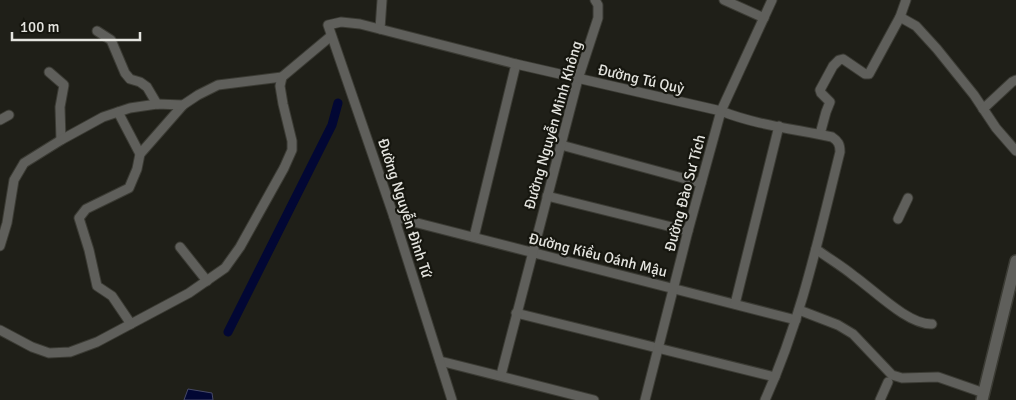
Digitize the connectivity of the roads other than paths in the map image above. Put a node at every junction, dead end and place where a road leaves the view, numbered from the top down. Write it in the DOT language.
graph roads {
  1 [pos="382,0"];
  2 [pos="595,0"];
  3 [pos="724,0"];
  4 [pos="772,0"];
  5 [pos="906,0"];
  6 [pos="900,17"];
  7 [pos="764,18"];
  8 [pos="328,25"];
  9 [pos="380,29"];
  10 [pos="97,31"];
  11 [pos="331,36"];
  12 [pos="516,64"];
  13 [pos="49,72"];
  14 [pos="282,77"];
  15 [pos="578,78"];
  16 [pos="1016,80"];
  17 [pos="157,104"];
  18 [pos="183,105"];
  19 [pos="983,109"];
  20 [pos="721,111"];
  21 [pos="118,112"];
  22 [pos="9,114"];
  23 [pos="0,120"];
  24 [pos="779,126"];
  25 [pos="820,134"];
  26 [pos="61,140"];
  27 [pos="561,145"];
  28 [pos="1016,151"];
  29 [pos="140,154"];
  30 [pos="701,183"];
  31 [pos="547,196"];
  32 [pos="908,198"];
  33 [pos="394,216"];
  34 [pos="898,219"];
  35 [pos="688,231"];
  36 [pos="474,237"];
  37 [pos="0,246"];
  38 [pos="180,247"];
  39 [pos="816,250"];
  40 [pos="532,252"];
  41 [pos="1016,261"];
  42 [pos="207,281"];
  43 [pos="674,288"];
  44 [pos="735,304"];
  45 [pos="799,310"];
  46 [pos="516,314"];
  47 [pos="796,320"];
  48 [pos="131,324"];
  49 [pos="932,324"];
  50 [pos="0,330"];
  51 [pos="660,349"];
  52 [pos="440,361"];
  53 [pos="501,375"];
  54 [pos="775,377"];
  55 [pos="888,382"];
  56 [pos="983,396"];
  57 [pos="452,400"];
  58 [pos="594,400"];
  59 [pos="645,400"];
  60 [pos="764,400"];
  61 [pos="880,400"];
  1 -- 9 [label="street"];
  2 -- 15 [label="street, Đường Nguyễn Minh Không"];
  3 -- 7 [label="street"];
  4 -- 7 [label="street, Đường Đào Sư Tích"];
  5 -- 6 [label="street"];
  6 -- 19 [label="street"];
  6 -- 25 [label="street"];
  7 -- 20 [label="street, Đường Đào Sư Tích"];
  8 -- 9 [label="street, Đường Tú Quỳ"];
  8 -- 11 [label="street, Đường Nguyễn Đình Tứ"];
  9 -- 12 [label="street, Đường Tú Quỳ"];
  10 -- 17 [label="street"];
  11 -- 14 [label="street"];
  11 -- 33 [label="street, Đường Nguyễn Đình Tứ"];
  12 -- 15 [label="street, Đường Tú Quỳ"];
  12 -- 36 [label="street"];
  13 -- 26 [label="street"];
  14 -- 18 [label="street"];
  14 -- 42 [label="street"];
  15 -- 20 [label="street, Đường Tú Quỳ"];
  15 -- 27 [label="street, Đường Nguyễn Minh Không"];
  16 -- 19 [label="street"];
  17 -- 18 [label="street"];
  17 -- 21 [label="street"];
  18 -- 29 [label="street"];
  19 -- 28 [label="street"];
  20 -- 24 [label="street, Đường Tú Quỳ"];
  20 -- 30 [label="street, Đường Đào Sư Tích"];
  21 -- 26 [label="street"];
  21 -- 29 [label="street"];
  22 -- 23 [label="street"];
  24 -- 25 [label="street, Đường Tú Quỳ"];
  24 -- 44 [label="street"];
  25 -- 39 [label="street, Đường Tú Quỳ"];
  26 -- 37 [label="street"];
  27 -- 30 [label="street"];
  27 -- 31 [label="street, Đường Nguyễn Minh Không"];
  29 -- 48 [label="street"];
  30 -- 35 [label="street, Đường Đào Sư Tích"];
  31 -- 35 [label="street"];
  31 -- 40 [label="street, Đường Nguyễn Minh Không"];
  32 -- 34 [label="street"];
  33 -- 36 [label="street, Đường Kiều Oánh Mậu"];
  33 -- 52 [label="street, Đường Nguyễn Đình Tứ"];
  35 -- 43 [label="street, Đường Đào Sư Tích"];
  36 -- 40 [label="street, Đường Kiều Oánh Mậu"];
  38 -- 42 [label="street"];
  39 -- 45 [label="street, Đường Tú Quỳ"];
  39 -- 49 [label="street"];
  40 -- 43 [label="street, Đường Kiều Oánh Mậu"];
  40 -- 46 [label="street, Đường Nguyễn Minh Không"];
  41 -- 56 [label="street"];
  42 -- 48 [label="street"];
  43 -- 44 [label="street, Đường Kiều Oánh Mậu"];
  43 -- 51 [label="street, Đường Đào Sư Tích"];
  44 -- 47 [label="street, Đường Kiều Oánh Mậu"];
  45 -- 47 [label="street, Đường Tú Quỳ"];
  45 -- 56 [label="street"];
  46 -- 51 [label="street"];
  46 -- 53 [label="street, Đường Nguyễn Minh Không"];
  47 -- 54 [label="street, Đường Tú Quỳ"];
  48 -- 50 [label="street"];
  51 -- 54 [label="street"];
  51 -- 59 [label="street, Đường Đào Sư Tích"];
  52 -- 53 [label="street"];
  52 -- 57 [label="street, Đường Nguyễn Đình Tứ"];
  53 -- 58 [label="street"];
  54 -- 60 [label="street, Đường Tú Quỳ"];
  55 -- 61 [label="street"];
}
